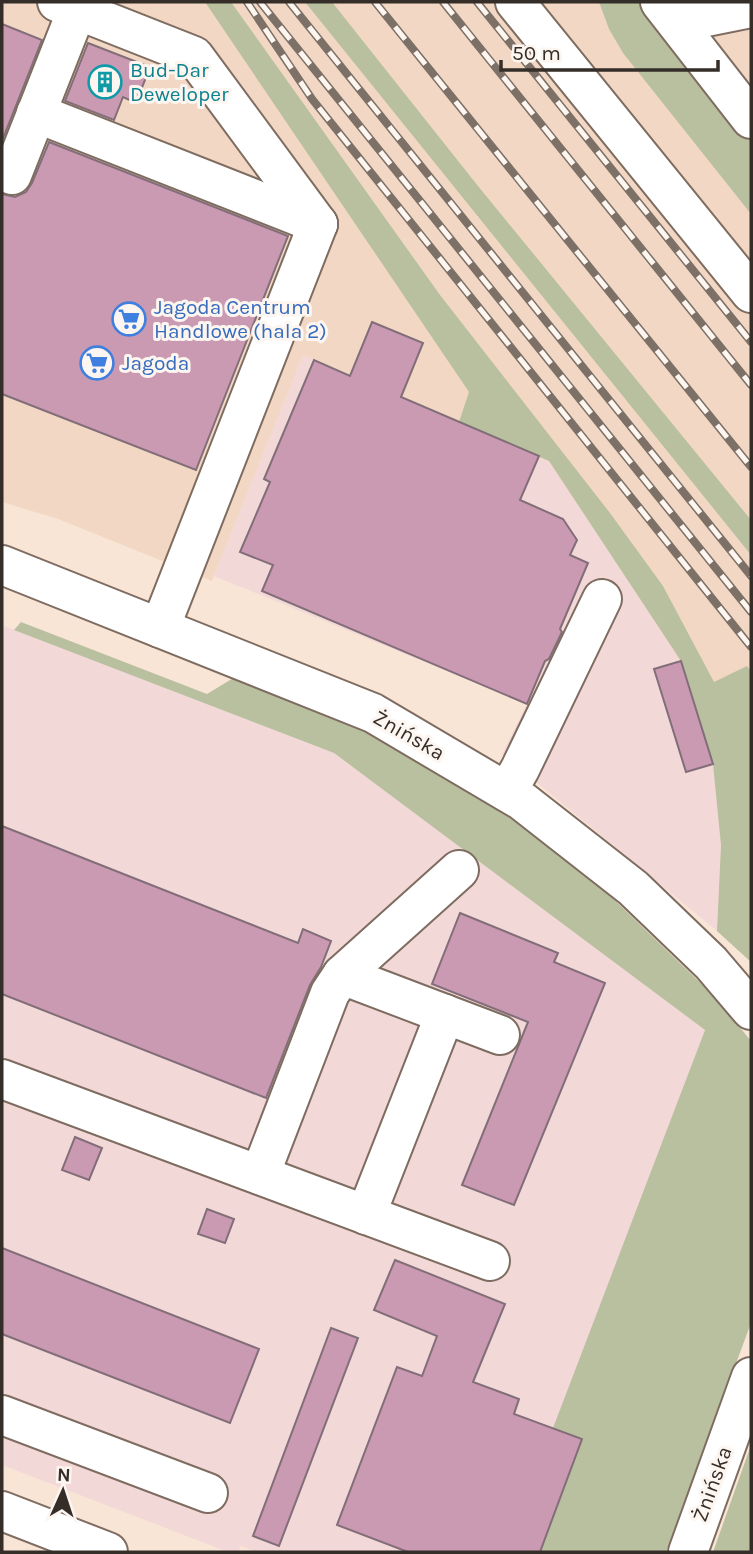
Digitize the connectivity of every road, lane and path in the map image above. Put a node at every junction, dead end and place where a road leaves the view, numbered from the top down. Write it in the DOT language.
graph roads {
  1 [pos="515,2"];
  2 [pos="67,6"];
  3 [pos="751,8"];
  4 [pos="669,12"];
  5 [pos="36,113"];
  6 [pos="751,119"];
  7 [pos="12,175"];
  8 [pos="318,224"];
  9 [pos="751,293"];
  10 [pos="2,565"];
  11 [pos="602,599"];
  12 [pos="160,628"];
  13 [pos="506,792"];
  14 [pos="459,870"];
  15 [pos="342,975"];
  16 [pos="751,1010"];
  17 [pos="445,1014"];
  18 [pos="500,1035"];
  19 [pos="2,1079"];
  20 [pos="260,1175"];
  21 [pos="366,1214"];
  22 [pos="490,1261"];
  23 [pos="751,1377"];
  24 [pos="2,1415"];
  25 [pos="208,1493"];
  26 [pos="2,1511"];
  27 [pos="108,1552"];
  28 [pos="688,1552"];
  1 -- 9 [label="street"];
  2 -- 5 [label="street"];
  2 -- 8 [label="street"];
  3 -- 4 [label="street"];
  4 -- 6 [label="street"];
  5 -- 7 [label="street"];
  5 -- 8 [label="street"];
  8 -- 12 [label="street"];
  10 -- 12 [label="street, Żnińska"];
  11 -- 13 [label="street"];
  12 -- 13 [label="street, Żnińska"];
  13 -- 16 [label="street, Żnińska"];
  14 -- 15 [label="street"];
  15 -- 17 [label="street"];
  15 -- 20 [label="street"];
  17 -- 18 [label="street"];
  17 -- 21 [label="street"];
  19 -- 20 [label="street"];
  20 -- 21 [label="street"];
  21 -- 22 [label="street"];
  23 -- 28 [label="street, Żnińska"];
  24 -- 25 [label="street"];
  26 -- 27 [label="street"];
}
